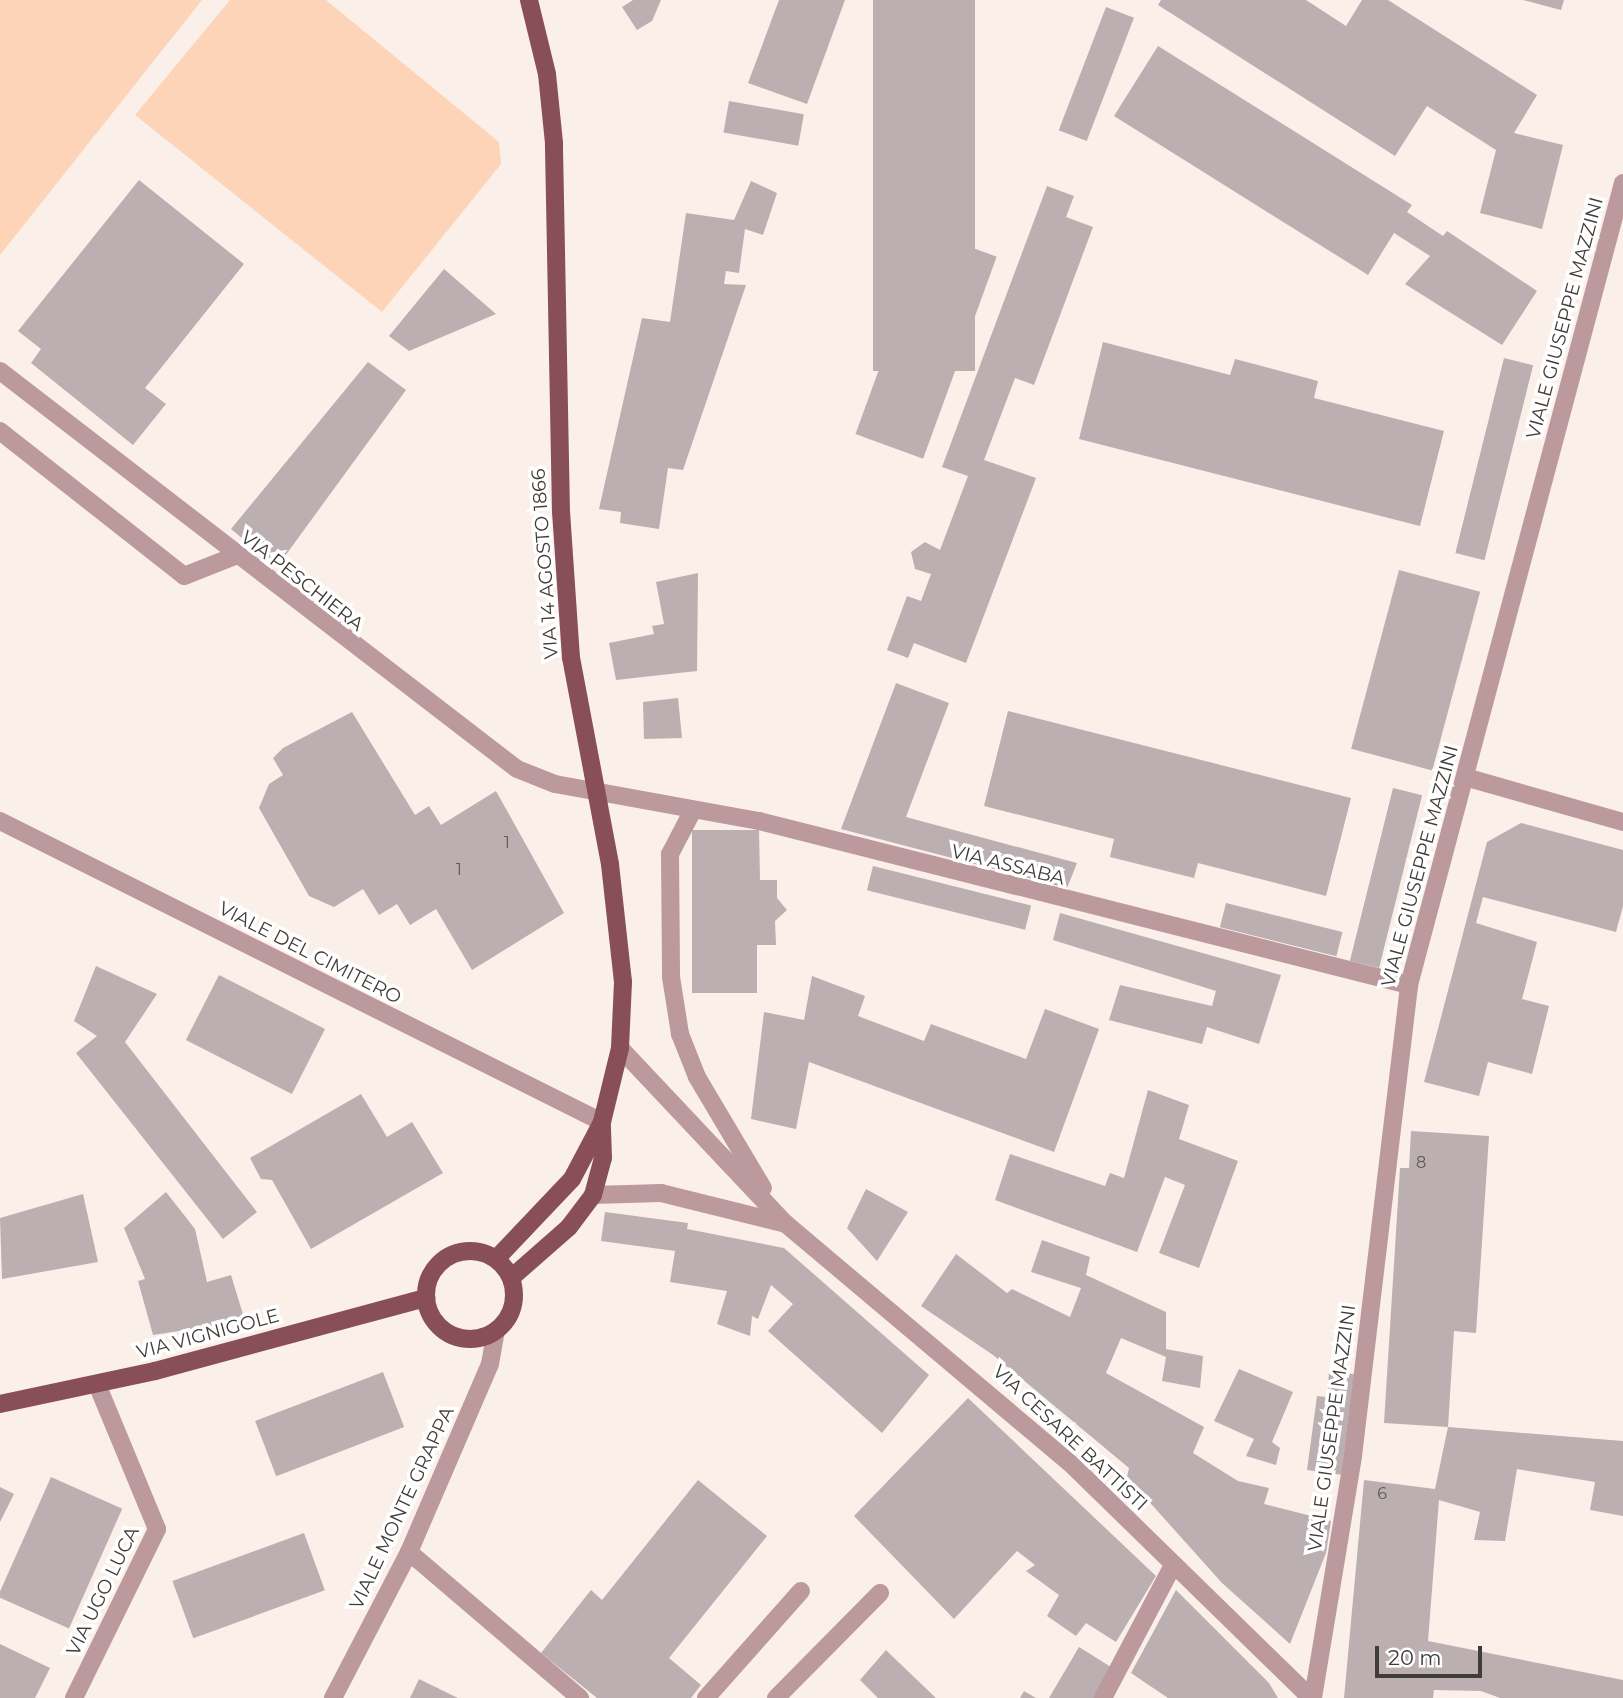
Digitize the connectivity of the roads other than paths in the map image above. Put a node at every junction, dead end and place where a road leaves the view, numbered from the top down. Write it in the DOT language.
graph roads {
  1 [pos="529,0"];
  2 [pos="1622,191"];
  3 [pos="0,371"];
  4 [pos="0,431"];
  5 [pos="235,556"];
  6 [pos="1465,777"];
  7 [pos="595,790"];
  8 [pos="693,810"];
  9 [pos="0,821"];
  10 [pos="1623,822"];
  11 [pos="1409,985"];
  12 [pos="621,1048"];
  13 [pos="602,1122"];
  14 [pos="593,1195"];
  15 [pos="786,1224"];
  16 [pos="496,1259"];
  17 [pos="511,1278"];
  18 [pos="426,1298"];
  19 [pos="496,1331"];
  20 [pos="97,1384"];
  21 [pos="0,1404"];
  22 [pos="409,1552"];
  23 [pos="1173,1565"];
  24 [pos="801,1591"];
  25 [pos="880,1593"];
  26 [pos="75,1698"];
  27 [pos="333,1698"];
  28 [pos="580,1698"];
  29 [pos="706,1698"];
  30 [pos="776,1698"];
  31 [pos="1103,1698"];
  32 [pos="1312,1698"];
  1 -- 7 [label="main road, VIA 14 AGOSTO 1866"];
  2 -- 6 [label="street, VIALE GIUSEPPE MAZZINI"];
  3 -- 5 [label="street, VIA PESCHIERA"];
  4 -- 5 [label="street"];
  5 -- 7 [label="street, VIA PESCHIERA"];
  6 -- 10 [label="street"];
  6 -- 11 [label="street, VIALE GIUSEPPE MAZZINI"];
  7 -- 8 [label="street, VIA ASSABA"];
  7 -- 12 [label="main road, VIA 14 AGOSTO 1866"];
  8 -- 11 [label="street, VIA ASSABA"];
  8 -- 15 [label="street, VIA CESARE BATTISTI"];
  9 -- 13 [label="street, VIALE DEL CIMITERO"];
  11 -- 32 [label="street, VIALE GIUSEPPE MAZZINI"];
  12 -- 13 [label="main road, VIA 14 AGOSTO 1866"];
  12 -- 15 [label="street, VIA CESARE BATTISTI"];
  13 -- 14 [label="main road, VIA 14 AGOSTO 1866"];
  13 -- 16 [label="main road, VIA 14 AGOSTO 1866"];
  14 -- 15 [label="street, VIA CESARE BATTISTI"];
  14 -- 17 [label="main road, VIA 14 AGOSTO 1866"];
  15 -- 23 [label="street, VIA CESARE BATTISTI"];
  16 -- 17 [label="main road"];
  16 -- 18 [label="main road"];
  17 -- 19 [label="main road"];
  18 -- 19 [label="main road"];
  18 -- 20 [label="main road, VIA VIGNIGOLE"];
  19 -- 22 [label="street, VIALE MONTE GRAPPA"];
  20 -- 21 [label="main road, VIA VIGNIGOLE"];
  20 -- 26 [label="street, VIA UGO LUCA"];
  22 -- 27 [label="street, VIALE MONTE GRAPPA"];
  22 -- 28 [label="street"];
  23 -- 31 [label="street"];
  23 -- 32 [label="street, VIA CESARE BATTISTI"];
  24 -- 29 [label="street"];
  25 -- 30 [label="street"];
}
